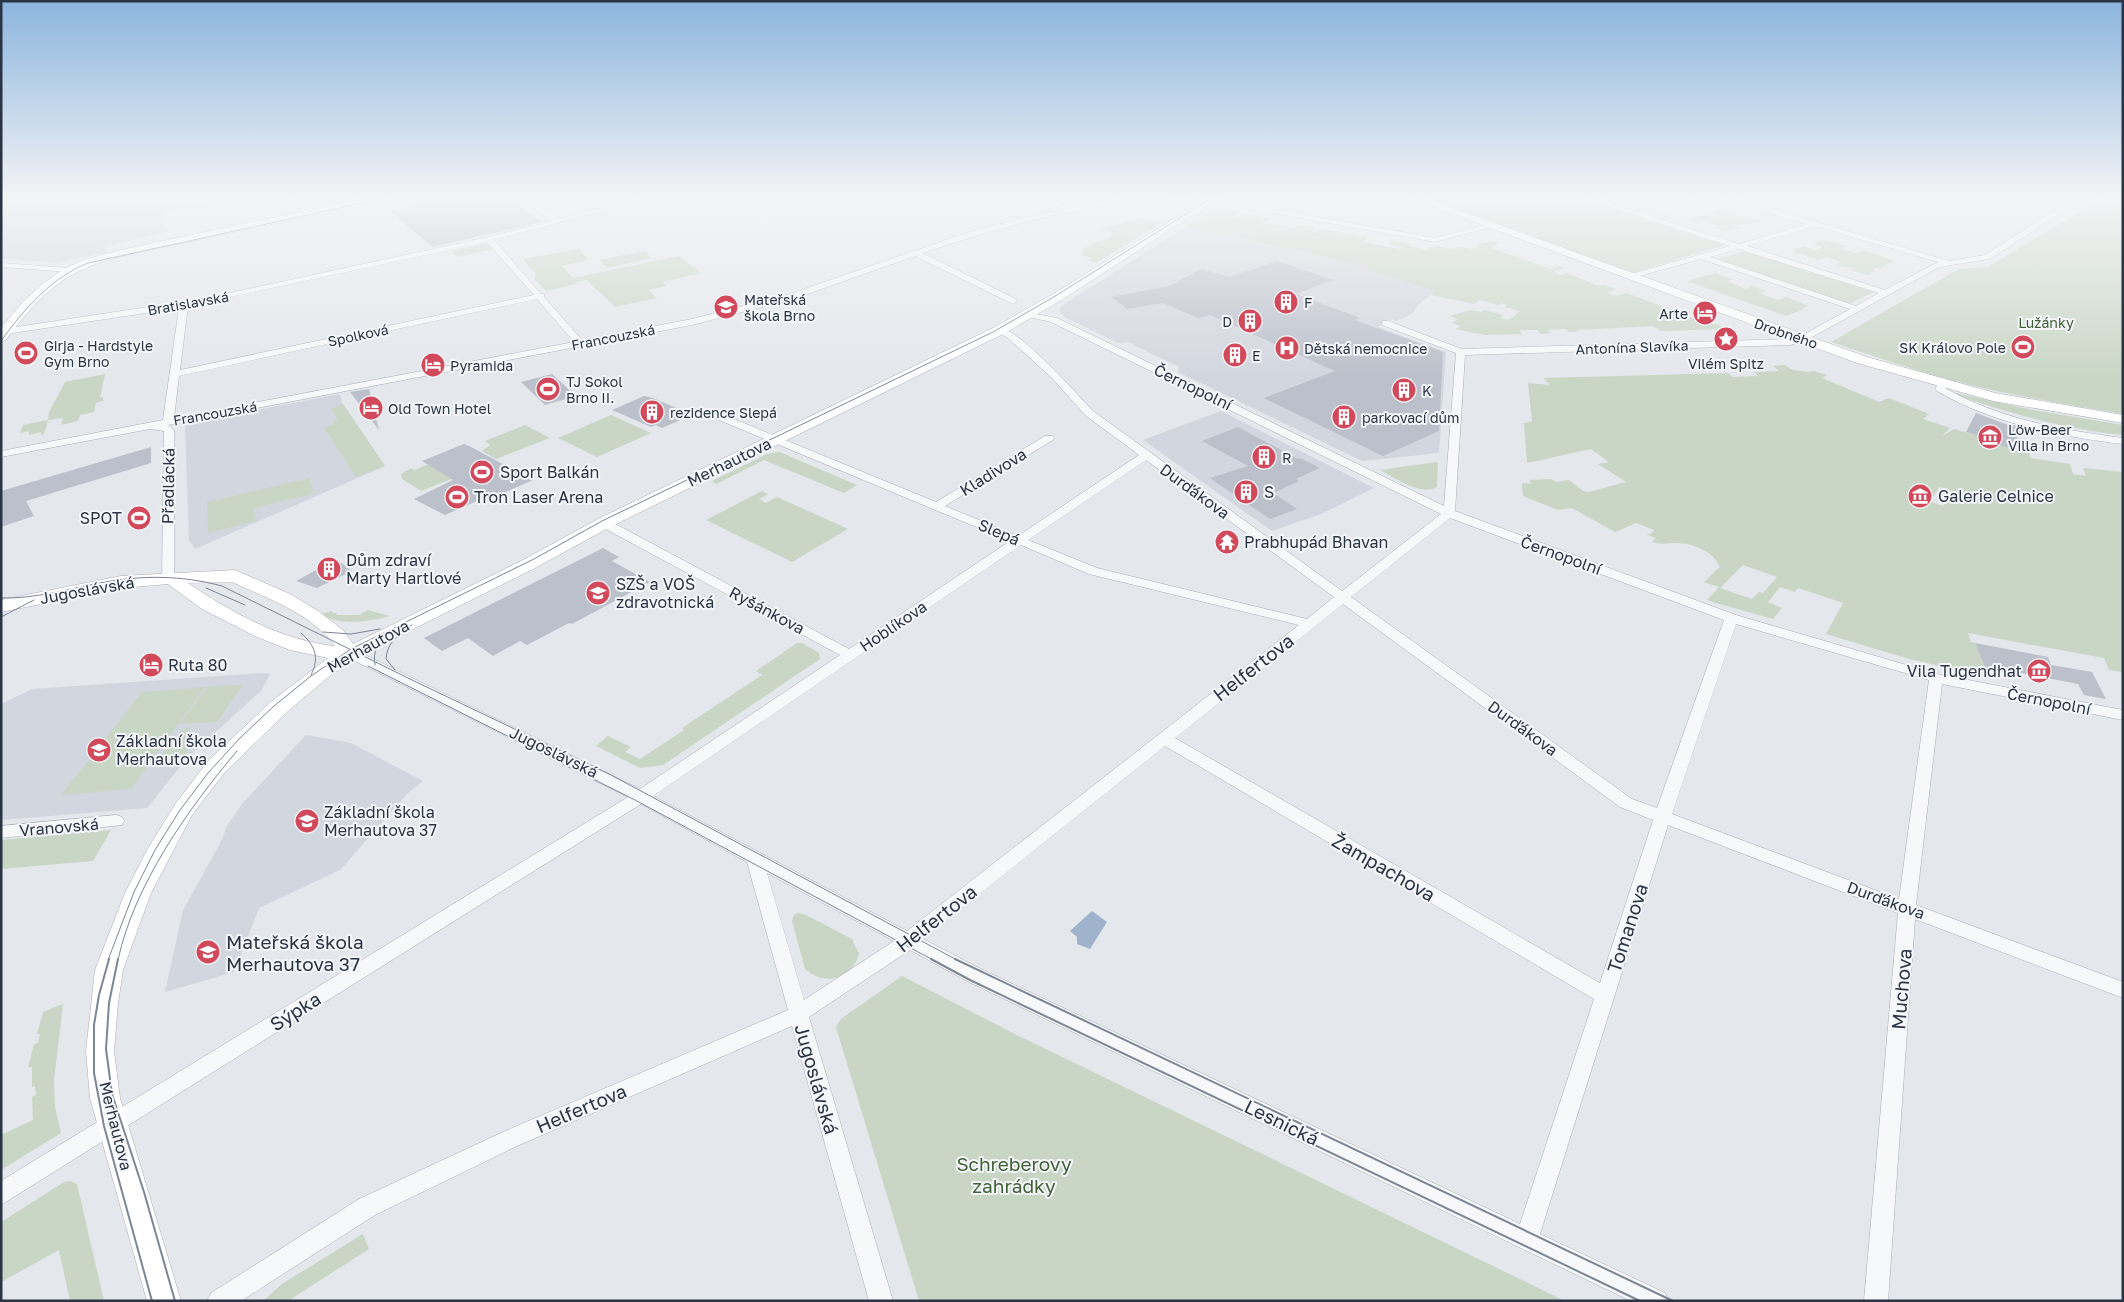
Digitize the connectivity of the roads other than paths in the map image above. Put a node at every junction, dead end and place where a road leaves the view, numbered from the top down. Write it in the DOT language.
graph roads {
  1 [pos="113,256"];
  2 [pos="412,256"];
  3 [pos="504,256"];
  4 [pos="905,256"];
  5 [pos="922,256"];
  6 [pos="1122,256"];
  7 [pos="1572,256"];
  8 [pos="1706,256"];
  9 [pos="1766,256"];
  10 [pos="1923,256"];
  11 [pos="1958,256"];
  12 [pos="1989,256"];
  13 [pos="1702,257"];
  14 [pos="1973,260"];
  15 [pos="1948,263"];
  16 [pos="1,265"];
  17 [pos="70,270"];
  18 [pos="1631,277"];
  19 [pos="1886,293"];
  20 [pos="541,296"];
  21 [pos="1013,302"];
  22 [pos="184,305"];
  23 [pos="1858,309"];
  24 [pos="1028,315"];
  25 [pos="1385,322"];
  26 [pos="1000,330"];
  27 [pos="3,334"];
  28 [pos="1802,339"];
  29 [pos="580,343"];
  30 [pos="1461,352"];
  31 [pos="175,374"];
  32 [pos="1942,384"];
  33 [pos="700,412"];
  34 [pos="2123,420"];
  35 [pos="168,421"];
  36 [pos="134,428"];
  37 [pos="1049,438"];
  38 [pos="775,439"];
  39 [pos="2123,441"];
  40 [pos="1,454"];
  41 [pos="1146,455"];
  42 [pos="937,506"];
  43 [pos="1449,513"];
  44 [pos="604,523"];
  45 [pos="1020,541"];
  46 [pos="170,579"];
  47 [pos="1341,597"];
  48 [pos="1,606"];
  49 [pos="1731,618"];
  50 [pos="1308,623"];
  51 [pos="350,653"];
  52 [pos="850,655"];
  53 [pos="1936,678"];
  54 [pos="2123,715"];
  55 [pos="1164,738"];
  56 [pos="640,797"];
  57 [pos="1662,818"];
  58 [pos="116,821"];
  59 [pos="1,832"];
  60 [pos="754,858"];
  61 [pos="1907,908"];
  62 [pos="908,941"];
  63 [pos="2123,990"];
  64 [pos="1605,996"];
  65 [pos="799,1014"];
  66 [pos="112,1124"];
  67 [pos="1,1194"];
  68 [pos="1527,1239"];
  69 [pos="164,1301"];
  70 [pos="219,1301"];
  71 [pos="881,1301"];
  72 [pos="1658,1301"];
  73 [pos="1876,1301"];
  1 -- 17 [label="street"];
  2 -- 22 [label="street, Bratislavská"];
  3 -- 20 [label="street"];
  4 -- 29 [label="street, Francouzská"];
  5 -- 21 [label="street"];
  6 -- 24 [label="street, Merhautova"];
  7 -- 18 [label="street, Drobného"];
  8 -- 13 [label="street"];
  9 -- 19 [label="street"];
  10 -- 15 [label="street"];
  11 -- 14 [label="street"];
  12 -- 14 [label="street"];
  13 -- 18 [label="street"];
  13 -- 23 [label="street"];
  14 -- 15 [label="street"];
  15 -- 19 [label="street"];
  16 -- 17 [label="street"];
  17 -- 27 [label="street"];
  18 -- 28 [label="street, Drobného"];
  19 -- 23 [label="street"];
  20 -- 29 [label="street"];
  20 -- 31 [label="street, Spolková"];
  22 -- 27 [label="street, Bratislavská"];
  22 -- 31 [label="street"];
  23 -- 28 [label="street"];
  24 -- 26 [label="street, Merhautova"];
  24 -- 43 [label="street, Černopolní"];
  25 -- 30 [label="street"];
  26 -- 38 [label="street, Merhautova"];
  26 -- 41 [label="street, Durďákova"];
  28 -- 30 [label="street, Antonína Slavíka"];
  28 -- 32 [label="street, Drobného"];
  29 -- 35 [label="street, Francouzská"];
  30 -- 43 [label="street"];
  31 -- 35 [label="street"];
  32 -- 34 [label="street, Drobného"];
  32 -- 39 [label="street, Drobného"];
  33 -- 38 [label="street, Slepá"];
  35 -- 36 [label="street, Francouzská"];
  36 -- 40 [label="street, Francouzská"];
  36 -- 46 [label="street, Přadlácká"];
  37 -- 42 [label="street, Kladivova"];
  38 -- 42 [label="street, Slepá"];
  38 -- 44 [label="street, Merhautova"];
  41 -- 45 [label="street, Hoblíkova"];
  41 -- 47 [label="street, Durďákova"];
  42 -- 45 [label="street, Slepá"];
  43 -- 47 [label="street, Helfertova"];
  43 -- 49 [label="street, Černopolní"];
  44 -- 51 [label="street, Merhautova"];
  44 -- 52 [label="street, Ryšánkova"];
  45 -- 50 [label="street, Slepá"];
  45 -- 52 [label="street, Hoblíkova"];
  46 -- 48 [label="street, Jugoslávská"];
  46 -- 51 [label="street, Jugoslávská"];
  46 -- 51 [label="street, Jugoslávská"];
  47 -- 50 [label="street, Helfertova"];
  47 -- 57 [label="street, Durďákova"];
  49 -- 53 [label="street, Černopolní"];
  49 -- 57 [label="street, Tomanova"];
  50 -- 55 [label="street, Helfertova"];
  51 -- 56 [label="street, Jugoslávská"];
  51 -- 66 [label="street, Merhautova"];
  52 -- 56 [label="street, Hoblíkova"];
  53 -- 54 [label="street, Černopolní"];
  53 -- 61 [label="street, Muchova"];
  55 -- 62 [label="street, Helfertova"];
  55 -- 64 [label="street, Žampachova"];
  56 -- 60 [label="street, Jugoslávská"];
  56 -- 66 [label="street, Sýpka"];
  57 -- 61 [label="street, Durďákova"];
  57 -- 64 [label="street, Tomanova"];
  58 -- 59 [label="street, Vranovská"];
  60 -- 62 [label="street, Jugoslávská"];
  60 -- 65 [label="street, Jugoslávská"];
  61 -- 63 [label="street, Durďákova"];
  61 -- 73 [label="street, Muchova"];
  62 -- 65 [label="street, Helfertova"];
  62 -- 68 [label="street, Lesnická"];
  64 -- 68 [label="street, Tomanova"];
  65 -- 70 [label="street, Helfertova"];
  65 -- 71 [label="street, Jugoslávská"];
  66 -- 67 [label="street, Sýpka"];
  66 -- 69 [label="street, Merhautova"];
  68 -- 72 [label="street, Lesnická"];
}
